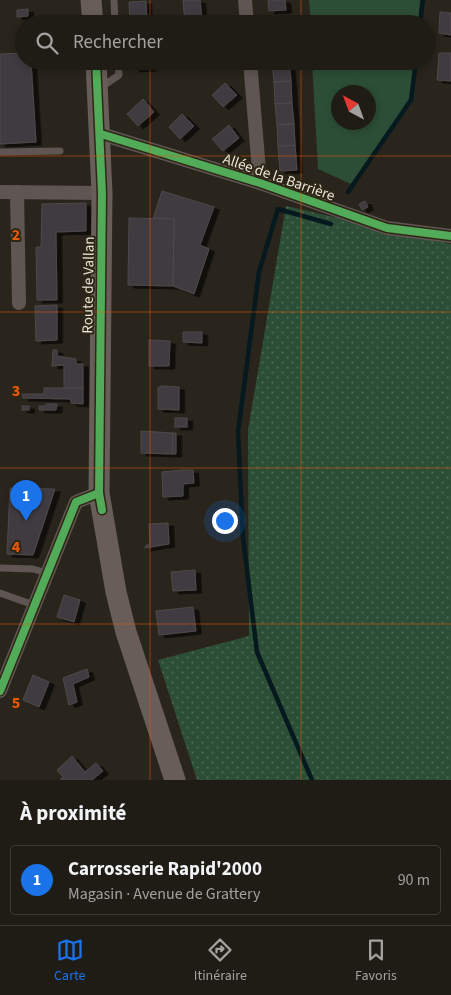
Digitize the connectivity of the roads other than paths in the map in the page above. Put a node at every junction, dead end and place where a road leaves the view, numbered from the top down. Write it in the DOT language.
graph roads {
  1 [pos="91,0"];
  2 [pos="114,0"];
  3 [pos="245,0"];
  4 [pos="92,15"];
  5 [pos="115,15"];
  6 [pos="246,15"];
  7 [pos="97,70"];
  8 [pos="119,70"];
  9 [pos="251,70"];
  10 [pos="98,90"];
  11 [pos="101,134"];
  12 [pos="60,151"];
  13 [pos="0,152"];
  14 [pos="260,183"];
  15 [pos="0,192"];
  16 [pos="16,192"];
  17 [pos="102,193"];
  18 [pos="451,236"];
  19 [pos="19,303"];
  20 [pos="99,493"];
  21 [pos="0,568"];
  22 [pos="47,573"];
  23 [pos="0,593"];
  24 [pos="34,605"];
  25 [pos="3,676"];
  26 [pos="0,691"];
  27 [pos="175,780"];
  1 -- 4 [label="main road"];
  2 -- 5 [label="lane"];
  3 -- 6 [label="street"];
  7 -- 10 [label="main road, Route de Vallan"];
  8 -- 10 [label="lane"];
  9 -- 14 [label="street"];
  10 -- 11 [label="main road, Route de Vallan"];
  11 -- 14 [label="street, Allée de la Barrière"];
  11 -- 17 [label="main road, Route de Vallan"];
  12 -- 13 [label="lane"];
  14 -- 18 [label="street, Allée de la Barrière"];
  15 -- 16 [label="street"];
  16 -- 17 [label="street"];
  16 -- 19 [label="street"];
  17 -- 20 [label="main road, Route de Vallan"];
  20 -- 22 [label="street"];
  20 -- 27 [label="main road, Route de Vallan"];
  21 -- 22 [label="lane"];
  22 -- 24 [label="street"];
  23 -- 24 [label="lane"];
  24 -- 25 [label="street"];
  25 -- 26 [label="street"];
}
